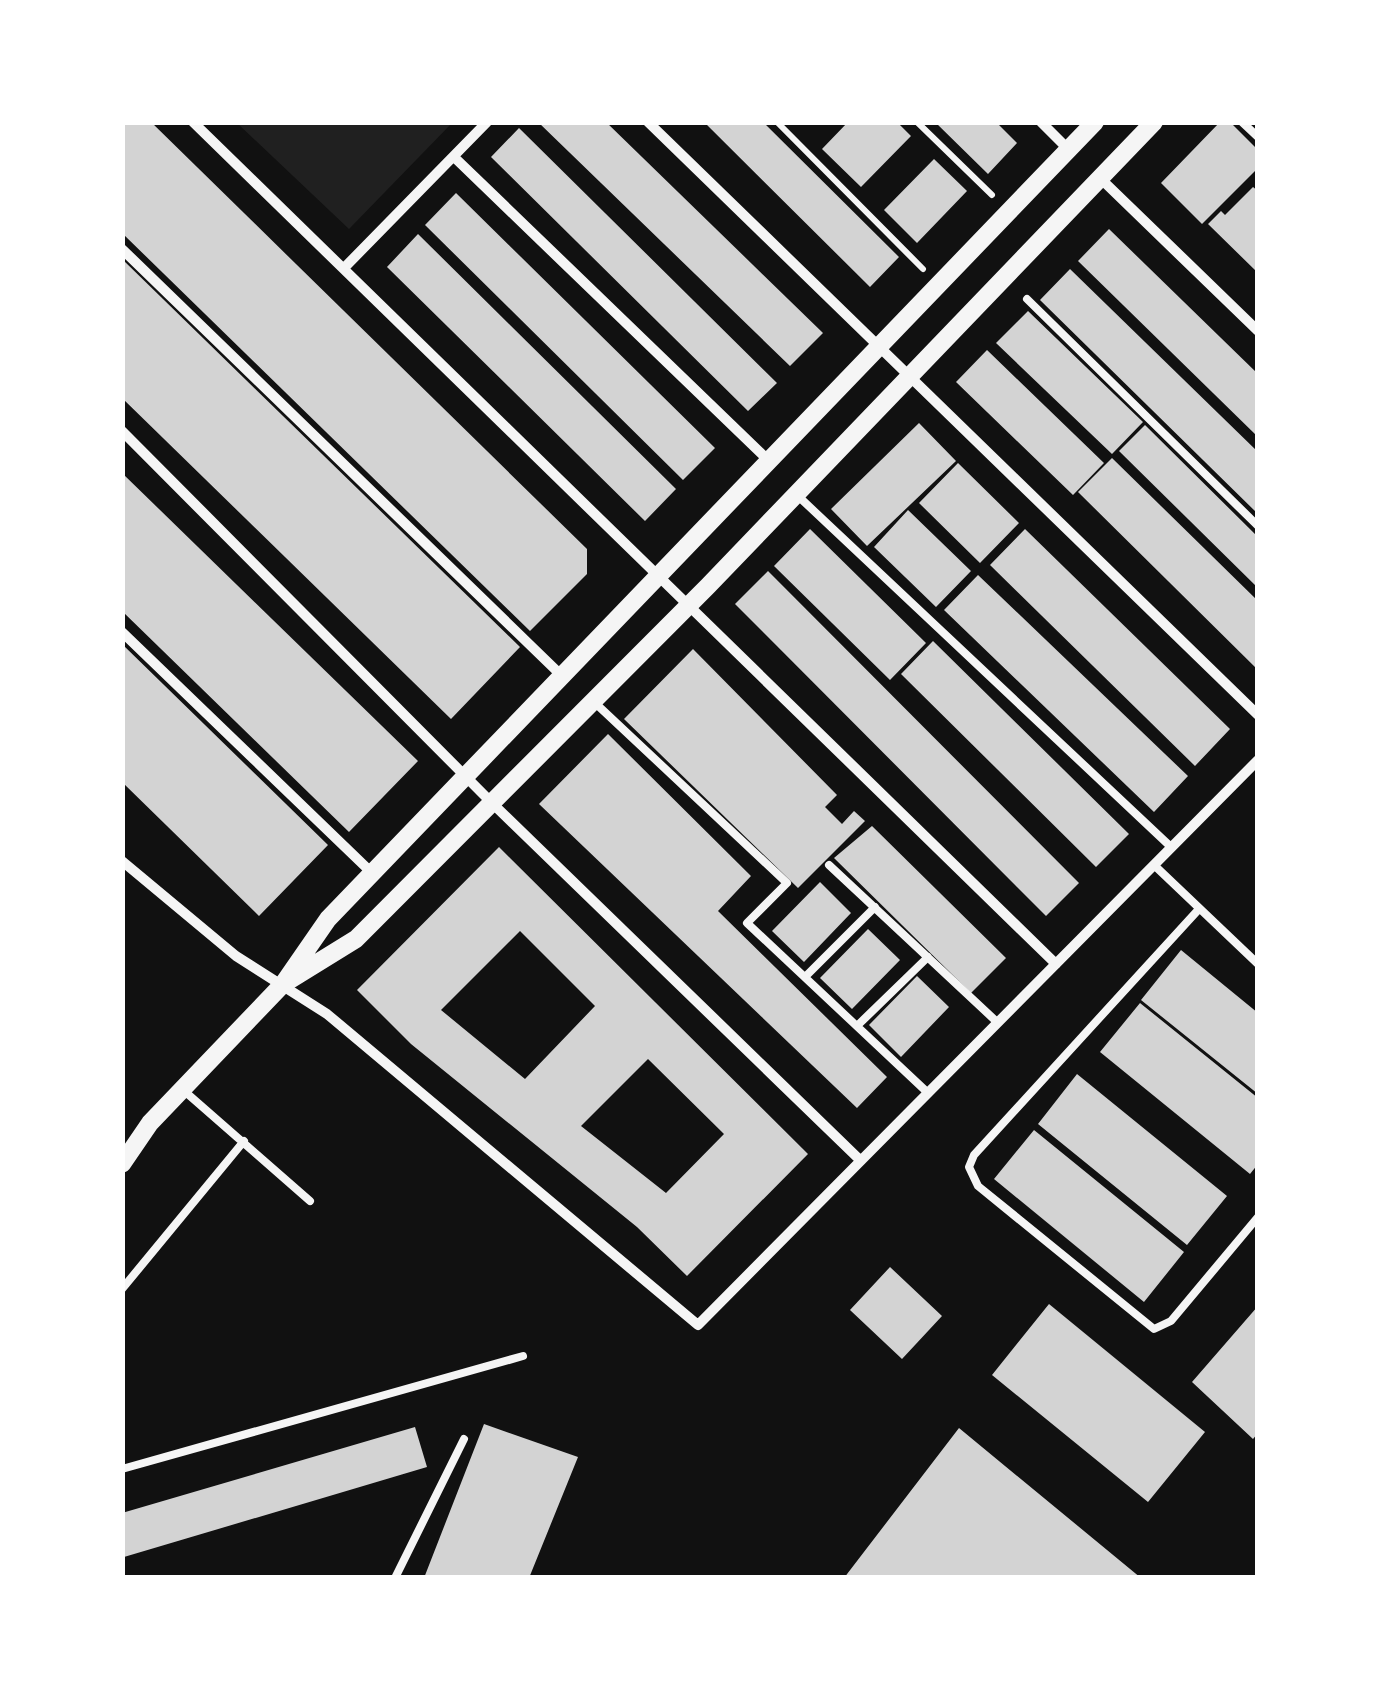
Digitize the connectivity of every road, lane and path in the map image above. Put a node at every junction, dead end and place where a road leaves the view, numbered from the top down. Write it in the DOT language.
graph roads {
  1 [pos="193,122"];
  2 [pos="487,122"];
  3 [pos="648,122"];
  4 [pos="777,122"];
  5 [pos="917,122"];
  6 [pos="1042,122"];
  7 [pos="1096,122"];
  8 [pos="1154,122"];
  9 [pos="1242,122"];
  10 [pos="1258,137"];
  11 [pos="1069,150"];
  12 [pos="454,157"];
  13 [pos="1100,178"];
  14 [pos="993,196"];
  15 [pos="122,249"];
  16 [pos="345,268"];
  17 [pos="923,269"];
  18 [pos="1027,299"];
  19 [pos="1258,331"];
  20 [pos="880,346"];
  21 [pos="909,376"];
  22 [pos="122,431"];
  23 [pos="769,461"];
  24 [pos="794,493"];
  25 [pos="1258,526"];
  26 [pos="658,578"];
  27 [pos="687,607"];
  28 [pos="122,632"];
  29 [pos="562,676"];
  30 [pos="593,701"];
  31 [pos="1258,715"];
  32 [pos="1258,760"];
  33 [pos="466,776"];
  34 [pos="491,802"];
  35 [pos="1171,848"];
  36 [pos="122,862"];
  37 [pos="1154,865"];
  38 [pos="828,866"];
  39 [pos="372,873"];
  40 [pos="875,907"];
  41 [pos="1199,909"];
  42 [pos="928,957"];
  43 [pos="1056,964"];
  44 [pos="1258,964"];
  45 [pos="807,975"];
  46 [pos="283,984"];
  47 [pos="996,1022"];
  48 [pos="858,1025"];
  49 [pos="182,1089"];
  50 [pos="927,1092"];
  51 [pos="244,1142"];
  52 [pos="860,1160"];
  53 [pos="122,1164"];
  54 [pos="310,1201"];
  55 [pos="1258,1217"];
  56 [pos="122,1289"];
  57 [pos="523,1356"];
  58 [pos="464,1438"];
  59 [pos="122,1468"];
  60 [pos="395,1578"];
  1 -- 16 [label="street"];
  2 -- 12 [label="street"];
  3 -- 20 [label="street"];
  4 -- 17 [label="path"];
  5 -- 14 [label="path"];
  6 -- 11 [label="street"];
  7 -- 11 [label="street"];
  8 -- 13 [label="street"];
  9 -- 10 [label="lane"];
  11 -- 20 [label="street"];
  12 -- 16 [label="street"];
  12 -- 23 [label="street"];
  13 -- 19 [label="street"];
  13 -- 21 [label="street"];
  15 -- 29 [label="street"];
  16 -- 26 [label="street"];
  18 -- 25 [label="lane"];
  20 -- 21 [label="street"];
  20 -- 23 [label="street"];
  21 -- 24 [label="street"];
  21 -- 31 [label="street"];
  22 -- 33 [label="street"];
  23 -- 26 [label="street"];
  24 -- 27 [label="street"];
  24 -- 35 [label="lane"];
  26 -- 27 [label="street"];
  26 -- 29 [label="street"];
  27 -- 30 [label="street"];
  27 -- 43 [label="street"];
  28 -- 39 [label="street"];
  29 -- 33 [label="street"];
  30 -- 34 [label="street"];
  30 -- 45 [label="lane"];
  32 -- 35 [label="street"];
  33 -- 34 [label="street"];
  33 -- 39 [label="street"];
  34 -- 46 [label="street"];
  34 -- 52 [label="street"];
  35 -- 37 [label="street"];
  36 -- 46 [label="street"];
  37 -- 41 [label="lane"];
  37 -- 43 [label="street"];
  38 -- 40 [label="lane"];
  39 -- 46 [label="street"];
  40 -- 42 [label="lane"];
  40 -- 45 [label="lane"];
  41 -- 44 [label="lane"];
  41 -- 55 [label="lane"];
  42 -- 47 [label="lane"];
  42 -- 48 [label="lane"];
  43 -- 47 [label="street"];
  45 -- 48 [label="lane"];
  46 -- 49 [label="street"];
  46 -- 52 [label="street"];
  47 -- 50 [label="street"];
  48 -- 50 [label="lane"];
  49 -- 51 [label="lane"];
  49 -- 53 [label="street"];
  50 -- 52 [label="street"];
  51 -- 54 [label="lane"];
  51 -- 56 [label="lane"];
  57 -- 59 [label="lane"];
  58 -- 60 [label="lane"];
}
